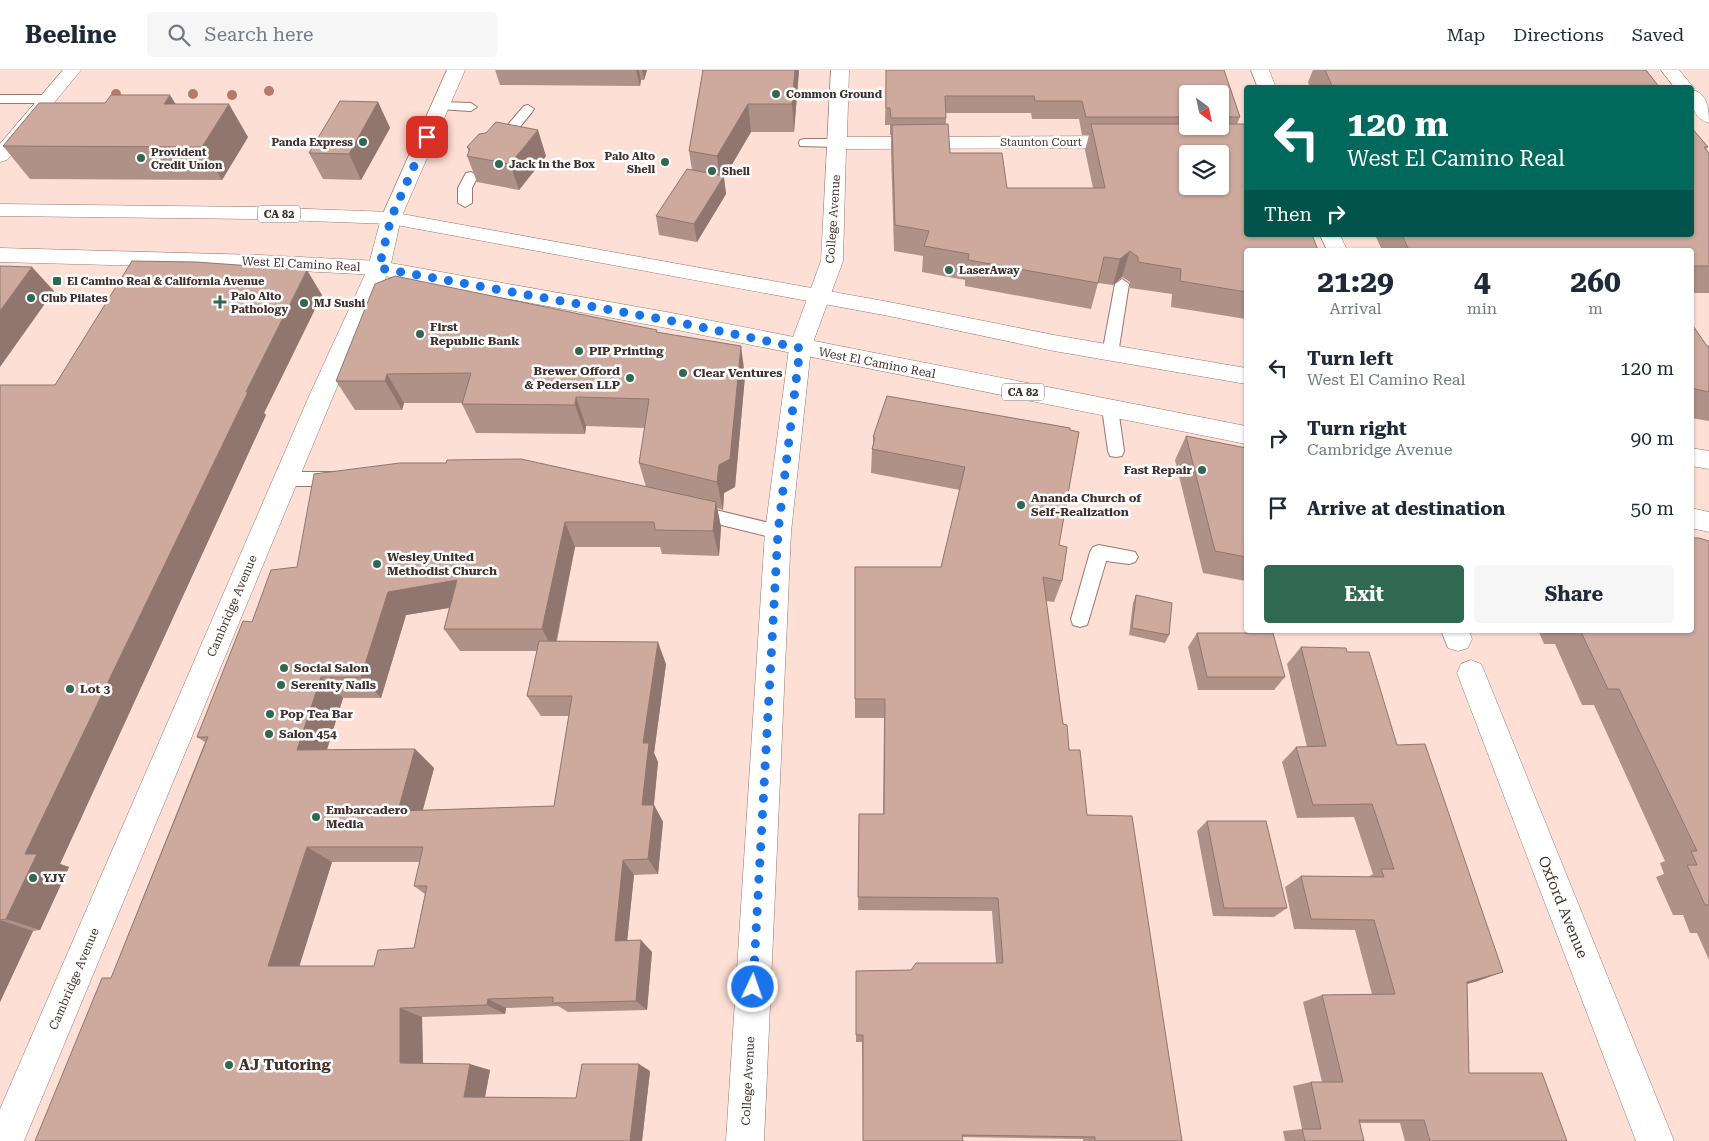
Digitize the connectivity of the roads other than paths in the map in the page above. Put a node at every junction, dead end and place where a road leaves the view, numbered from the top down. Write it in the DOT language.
graph roads {
  1 [pos="72,70"];
  2 [pos="456,70"];
  3 [pos="840,70"];
  4 [pos="1260,70"];
  5 [pos="1670,70"];
  6 [pos="1266,85"];
  7 [pos="1682,85"];
  8 [pos="1694,98"];
  9 [pos="0,99"];
  10 [pos="48,99"];
  11 [pos="441,106"];
  12 [pos="471,107"];
  13 [pos="528,109"];
  14 [pos="1709,116"];
  15 [pos="1145,142"];
  16 [pos="804,143"];
  17 [pos="837,143"];
  18 [pos="489,155"];
  19 [pos="0,156"];
  20 [pos="471,176"];
  21 [pos="465,203"];
  22 [pos="0,210"];
  23 [pos="391,218"];
  24 [pos="0,255"];
  25 [pos="379,268"];
  26 [pos="1122,284"];
  27 [pos="821,297"];
  28 [pos="800,348"];
  29 [pos="1110,354"];
  30 [pos="1244,376"];
  31 [pos="1110,408"];
  32 [pos="1244,435"];
  33 [pos="1116,450"];
  34 [pos="1694,458"];
  35 [pos="1709,460"];
  36 [pos="354,478"];
  37 [pos="285,479"];
  38 [pos="678,508"];
  39 [pos="1694,519"];
  40 [pos="1709,522"];
  41 [pos="778,532"];
  42 [pos="1129,557"];
  43 [pos="1080,619"];
  44 [pos="1471,673"];
  45 [pos="5,1141"];
  46 [pos="745,1141"];
  47 [pos="1655,1141"];
  1 -- 10 [label="street"];
  2 -- 11 [label="street, Cambridge Avenue"];
  3 -- 17 [label="street, College Avenue"];
  4 -- 6 [label="street"];
  5 -- 7 [label="street"];
  8 -- 14 [label="street"];
  9 -- 10 [label="lane"];
  10 -- 19 [label="street"];
  11 -- 12 [label="lane"];
  11 -- 23 [label="street, Cambridge Avenue"];
  13 -- 18 [label="lane"];
  15 -- 17 [label="street, Staunton Court"];
  16 -- 17 [label="lane"];
  17 -- 27 [label="street, College Avenue"];
  20 -- 21 [label="lane"];
  22 -- 23 [label="street, CA 82"];
  23 -- 25 [label="street, Cambridge Avenue"];
  23 -- 27 [label="street, CA 82"];
  24 -- 25 [label="street, West El Camino Real / CA 82"];
  25 -- 28 [label="street, West El Camino Real / CA 82"];
  25 -- 37 [label="street, Cambridge Avenue"];
  26 -- 29 [label="lane"];
  27 -- 28 [label="street, College Avenue"];
  27 -- 29 [label="street, CA 82"];
  28 -- 31 [label="street, West El Camino Real / CA 82"];
  28 -- 41 [label="street, College Avenue"];
  29 -- 30 [label="street, CA 82"];
  31 -- 32 [label="street, West El Camino Real / CA 82"];
  31 -- 33 [label="lane"];
  34 -- 35 [label="street"];
  36 -- 37 [label="lane"];
  37 -- 45 [label="street, Cambridge Avenue"];
  38 -- 41 [label="lane"];
  39 -- 40 [label="street"];
  41 -- 46 [label="street, College Avenue"];
  42 -- 43 [label="lane"];
  44 -- 47 [label="street, Oxford Avenue"];
}
